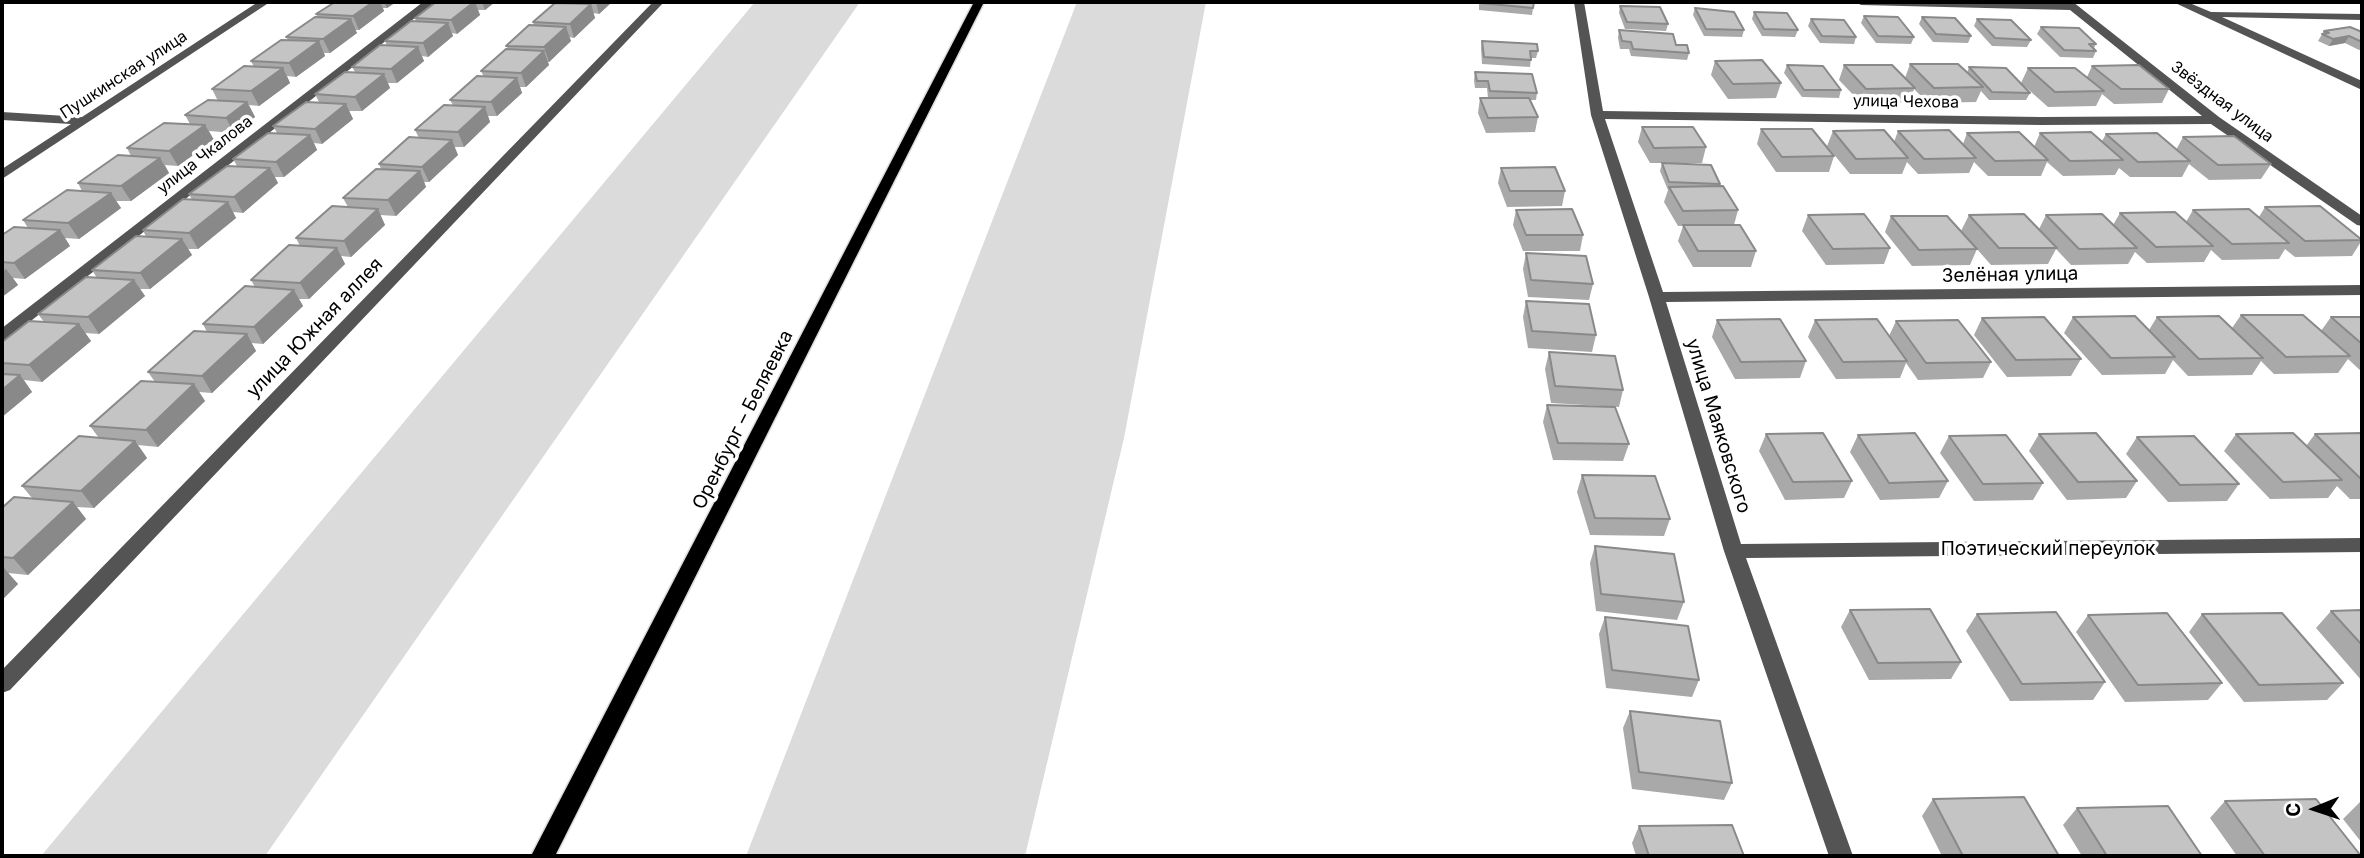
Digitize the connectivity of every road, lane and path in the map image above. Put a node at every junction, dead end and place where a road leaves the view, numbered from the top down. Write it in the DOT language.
graph roads {
  1 [pos="265,2"];
  2 [pos="430,2"];
  3 [pos="659,2"];
  4 [pos="979,2"];
  5 [pos="1579,2"];
  6 [pos="1861,2"];
  7 [pos="2178,2"];
  8 [pos="2069,4"];
  9 [pos="2205,14"];
  10 [pos="2362,17"];
  11 [pos="2362,86"];
  12 [pos="1597,115"];
  13 [pos="2,116"];
  14 [pos="2214,120"];
  15 [pos="83,121"];
  16 [pos="2,175"];
  17 [pos="2362,222"];
  18 [pos="2362,290"];
  19 [pos="1657,298"];
  20 [pos="2,337"];
  21 [pos="2362,545"];
  22 [pos="1734,551"];
  23 [pos="2,684"];
  24 [pos="543,856"];
  25 [pos="1841,856"];
  1 -- 15 [label="street, Пушкинская улица"];
  2 -- 20 [label="street, улица Чкалова"];
  3 -- 23 [label="street, улица Южная аллея"];
  4 -- 24 [label="main road, Оренбург – Беляевка"];
  5 -- 12 [label="street, улица Маяковского"];
  6 -- 8 [label="street"];
  7 -- 9 [label="street"];
  8 -- 14 [label="street, Звёздная улица"];
  9 -- 10 [label="street"];
  9 -- 11 [label="street"];
  12 -- 14 [label="street, улица Чехова"];
  12 -- 19 [label="street, улица Маяковского"];
  13 -- 15 [label="street"];
  14 -- 17 [label="street, Звёздная улица"];
  15 -- 16 [label="street, Пушкинская улица"];
  18 -- 19 [label="street, Зелёная улица"];
  19 -- 22 [label="street, улица Маяковского"];
  21 -- 22 [label="street, Поэтический переулок"];
  22 -- 25 [label="street, улица Маяковского"];
}
